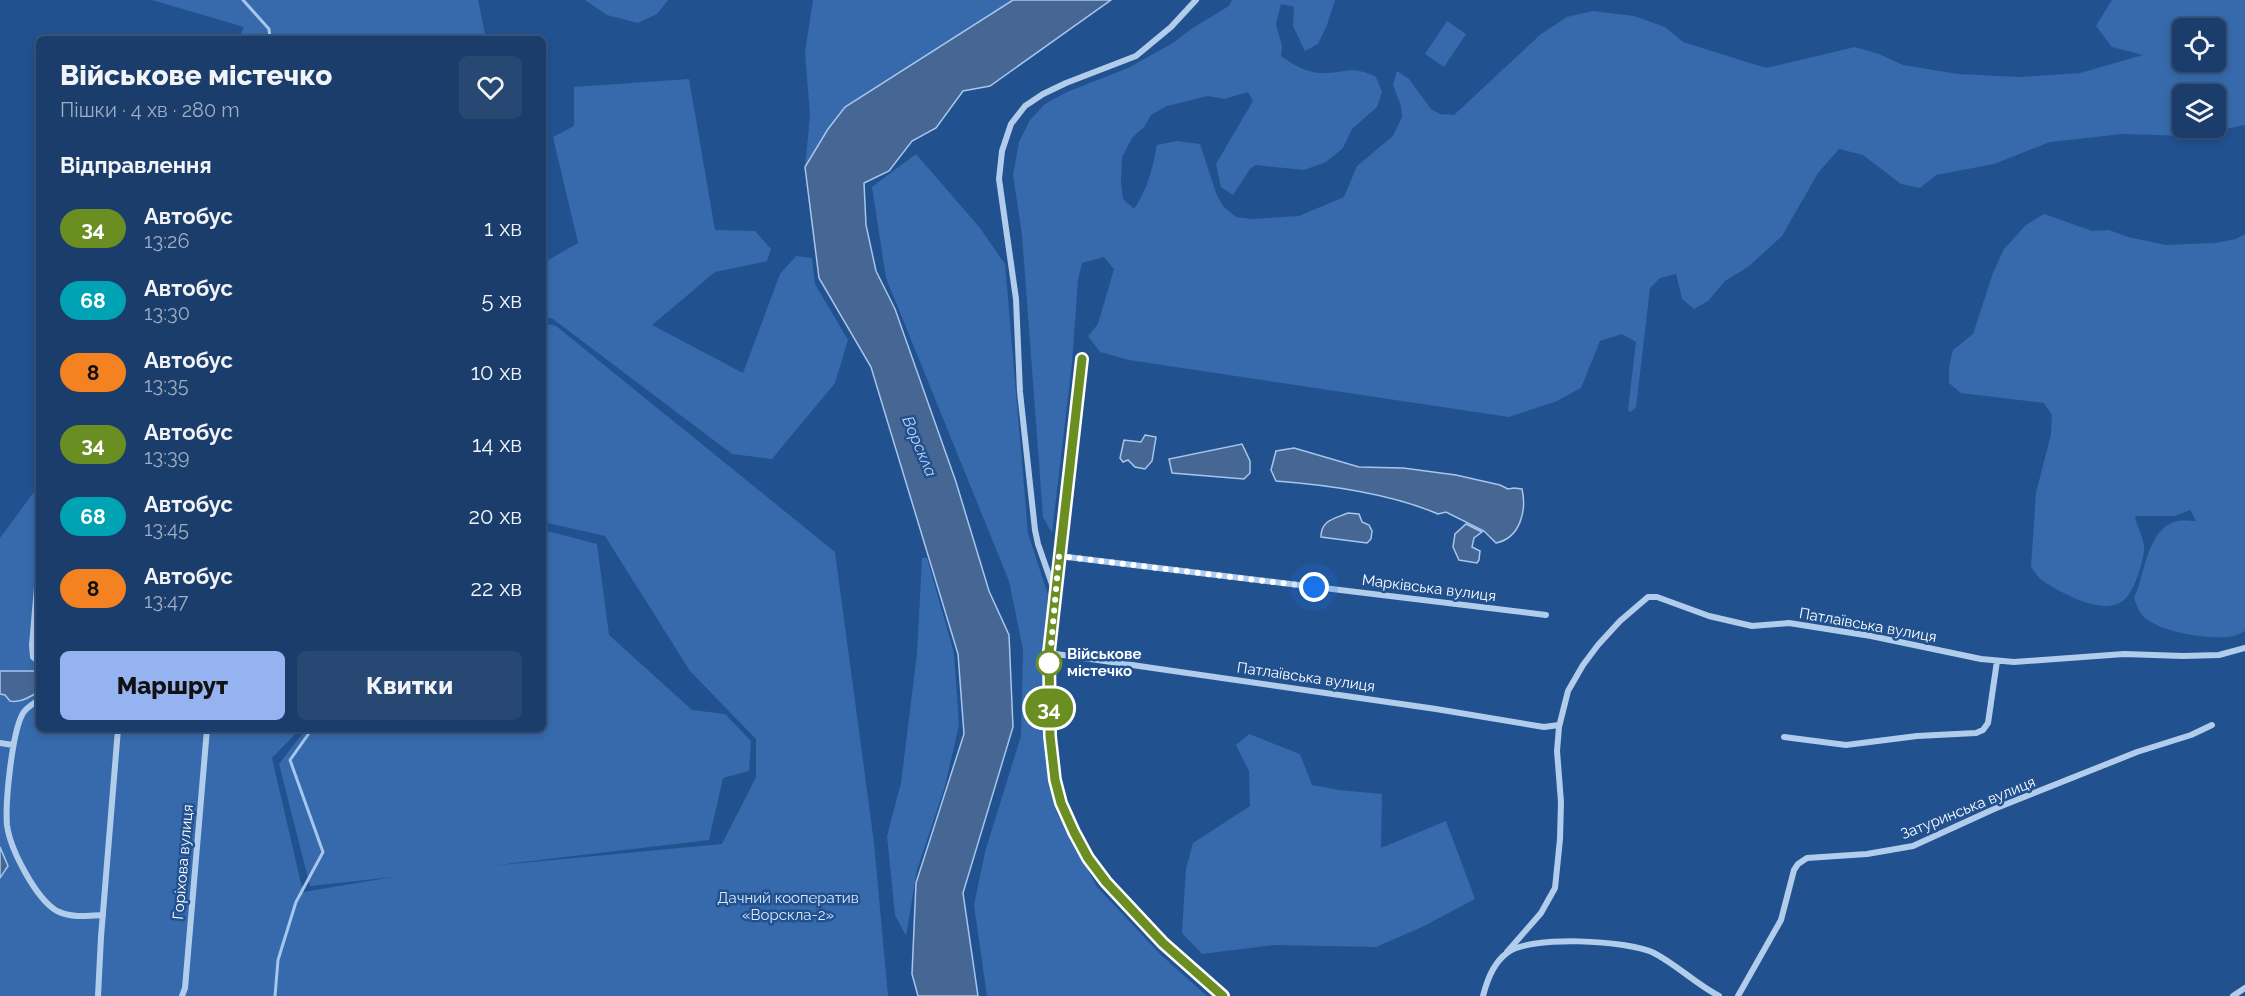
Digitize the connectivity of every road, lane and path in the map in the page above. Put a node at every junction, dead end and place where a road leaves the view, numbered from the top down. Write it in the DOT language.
graph roads {
  1 [pos="1196,0"];
  2 [pos="1082,359"];
  3 [pos="1059,556"];
  4 [pos="1054,590"];
  5 [pos="36,599"];
  6 [pos="1546,615"];
  7 [pos="2245,648"];
  8 [pos="1049,652"];
  9 [pos="36,660"];
  10 [pos="1997,660"];
  11 [pos="36,702"];
  12 [pos="1559,725"];
  13 [pos="2212,725"];
  14 [pos="118,732"];
  15 [pos="207,732"];
  16 [pos="1784,736"];
  17 [pos="0,743"];
  18 [pos="13,745"];
  19 [pos="103,915"];
  20 [pos="1507,952"];
  21 [pos="2245,988"];
  22 [pos="98,996"];
  23 [pos="182,996"];
  24 [pos="1223,996"];
  25 [pos="1483,996"];
  26 [pos="1719,996"];
  27 [pos="1738,996"];
  28 [pos="2233,996"];
  1 -- 4 [label="street"];
  2 -- 3 [label="street"];
  3 -- 4 [label="street"];
  3 -- 6 [label="street, Марківська вулиця"];
  4 -- 8 [label="street"];
  5 -- 9 [label="street"];
  7 -- 10 [label="street, Патлаївська вулиця"];
  8 -- 12 [label="street, Патлаївська вулиця"];
  8 -- 24 [label="street"];
  10 -- 12 [label="street, Патлаївська вулиця"];
  10 -- 16 [label="street"];
  11 -- 18 [label="street"];
  12 -- 20 [label="street, Патлаївська вулиця"];
  13 -- 27 [label="street, Затуринська вулиця"];
  14 -- 19 [label="street"];
  15 -- 23 [label="street, Горіхова вулиця"];
  17 -- 18 [label="street"];
  18 -- 19 [label="street"];
  19 -- 22 [label="street"];
  20 -- 25 [label="street"];
  20 -- 26 [label="street"];
  21 -- 28 [label="street"];
}
